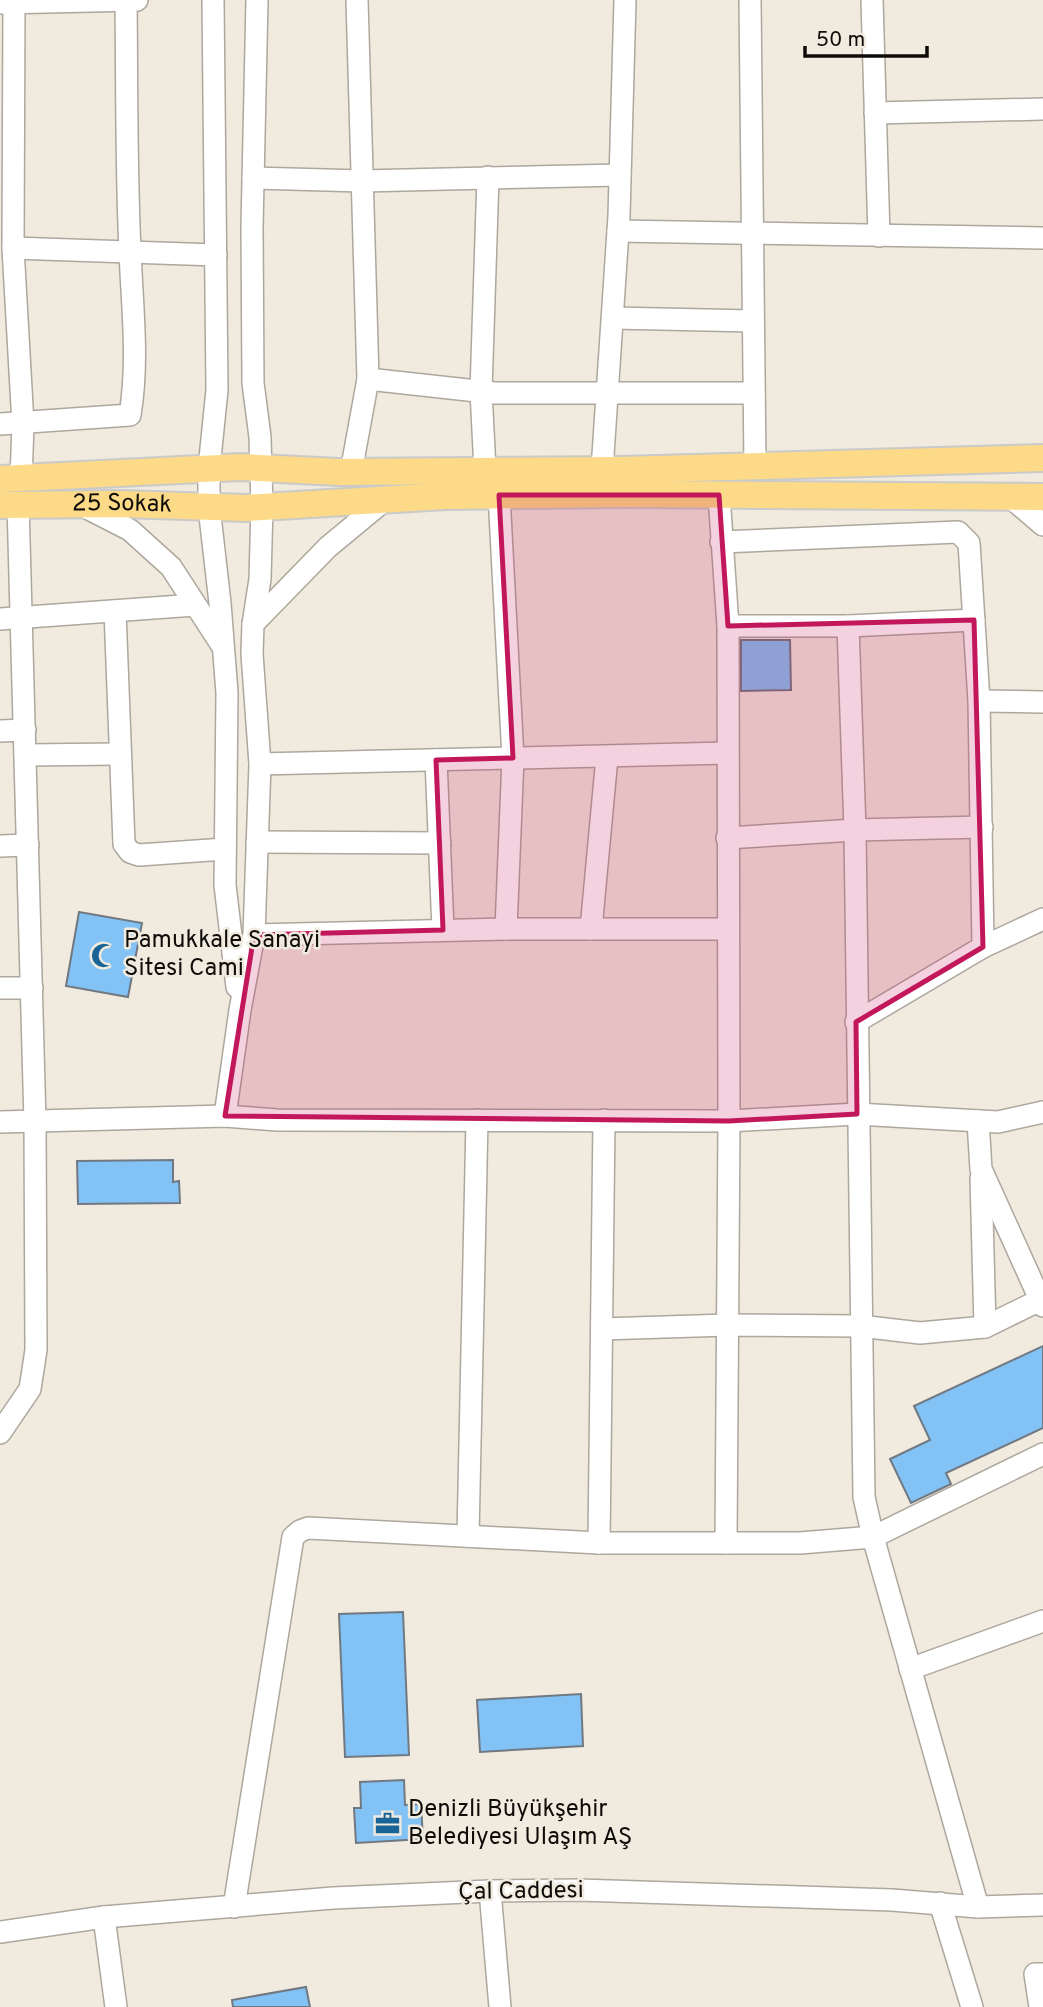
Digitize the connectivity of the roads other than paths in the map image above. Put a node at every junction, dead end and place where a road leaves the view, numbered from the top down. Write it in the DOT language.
graph roads {
  1 [pos="126,0"];
  2 [pos="139,0"];
  3 [pos="213,0"];
  4 [pos="257,0"];
  5 [pos="357,0"];
  6 [pos="625,0"];
  7 [pos="750,0"];
  8 [pos="872,0"];
  9 [pos="9,2"];
  10 [pos="1043,109"];
  11 [pos="875,113"];
  12 [pos="6,132"];
  13 [pos="620,175"];
  14 [pos="488,177"];
  15 [pos="253,178"];
  16 [pos="362,181"];
  17 [pos="618,231"];
  18 [pos="751,234"];
  19 [pos="878,236"];
  20 [pos="1043,238"];
  21 [pos="13,248"];
  22 [pos="130,250"];
  23 [pos="216,255"];
  24 [pos="7,277"];
  25 [pos="612,318"];
  26 [pos="753,321"];
  27 [pos="368,379"];
  28 [pos="481,391"];
  29 [pos="608,392"];
  30 [pos="754,393"];
  31 [pos="0,424"];
  32 [pos="23,424"];
  33 [pos="1038,455"];
  34 [pos="755,466"];
  35 [pos="209,468"];
  36 [pos="251,468"];
  37 [pos="485,470"];
  38 [pos="602,470"];
  39 [pos="351,471"];
  40 [pos="10,492"];
  41 [pos="499,495"];
  42 [pos="719,495"];
  43 [pos="1010,497"];
  44 [pos="1043,497"];
  45 [pos="386,499"];
  46 [pos="79,504"];
  47 [pos="209,506"];
  48 [pos="254,507"];
  49 [pos="1043,525"];
  50 [pos="721,542"];
  51 [pos="195,605"];
  52 [pos="115,611"];
  53 [pos="11,618"];
  54 [pos="974,620"];
  55 [pos="253,624"];
  56 [pos="728,625"];
  57 [pos="848,626"];
  58 [pos="223,646"];
  59 [pos="979,701"];
  60 [pos="1043,702"];
  61 [pos="24,730"];
  62 [pos="0,731"];
  63 [pos="727,753"];
  64 [pos="120,754"];
  65 [pos="25,755"];
  66 [pos="607,757"];
  67 [pos="513,758"];
  68 [pos="436,760"];
  69 [pos="260,764"];
  70 [pos="982,827"];
  71 [pos="855,830"];
  72 [pos="727,838"];
  73 [pos="257,842"];
  74 [pos="440,842"];
  75 [pos="28,845"];
  76 [pos="0,846"];
  77 [pos="225,849"];
  78 [pos="1043,919"];
  79 [pos="506,929"];
  80 [pos="591,929"];
  81 [pos="728,929"];
  82 [pos="443,930"];
  83 [pos="254,935"];
  84 [pos="983,947"];
  85 [pos="0,988"];
  86 [pos="32,988"];
  87 [pos="240,1010"];
  88 [pos="856,1022"];
  89 [pos="1043,1112"];
  90 [pos="857,1114"];
  91 [pos="225,1116"];
  92 [pos="477,1120"];
  93 [pos="604,1121"];
  94 [pos="729,1121"];
  95 [pos="978,1121"];
  96 [pos="0,1122"];
  97 [pos="35,1122"];
  98 [pos="981,1169"];
  99 [pos="1042,1303"];
  100 [pos="727,1325"];
  101 [pos="860,1326"];
  102 [pos="985,1327"];
  103 [pos="602,1329"];
  104 [pos="0,1433"];
  105 [pos="1043,1454"];
  106 [pos="468,1536"];
  107 [pos="873,1537"];
  108 [pos="599,1543"];
  109 [pos="726,1543"];
  110 [pos="1043,1621"];
  111 [pos="910,1669"];
  112 [pos="490,1891"];
  113 [pos="940,1902"];
  114 [pos="1043,1905"];
  115 [pos="233,1907"];
  116 [pos="978,1907"];
  117 [pos="104,1917"];
  118 [pos="0,1932"];
  119 [pos="1043,1974"];
  120 [pos="116,2007"];
  121 [pos="500,2007"];
  122 [pos="972,2007"];
  123 [pos="1040,2007"];
  1 -- 2 [label="street"];
  1 -- 9 [label="street"];
  1 -- 22 [label="street"];
  3 -- 23 [label="street"];
  4 -- 15 [label="street"];
  5 -- 16 [label="street"];
  6 -- 13 [label="street"];
  7 -- 18 [label="street"];
  8 -- 11 [label="street"];
  9 -- 12 [label="street"];
  10 -- 11 [label="street"];
  11 -- 19 [label="street"];
  12 -- 21 [label="street"];
  13 -- 14 [label="street"];
  13 -- 17 [label="street"];
  14 -- 16 [label="street"];
  14 -- 28 [label="street"];
  15 -- 16 [label="street"];
  15 -- 36 [label="street"];
  16 -- 27 [label="street"];
  17 -- 18 [label="street"];
  17 -- 25 [label="street"];
  18 -- 19 [label="street"];
  18 -- 26 [label="street"];
  19 -- 20 [label="street"];
  21 -- 22 [label="street"];
  21 -- 24 [label="street"];
  22 -- 23 [label="street"];
  22 -- 32 [label="street"];
  23 -- 35 [label="street"];
  24 -- 32 [label="street"];
  25 -- 26 [label="street"];
  25 -- 29 [label="street"];
  26 -- 30 [label="street"];
  27 -- 28 [label="street"];
  27 -- 39 [label="street"];
  28 -- 29 [label="street"];
  28 -- 37 [label="street"];
  29 -- 30 [label="street"];
  29 -- 38 [label="street"];
  30 -- 34 [label="street"];
  31 -- 32 [label="street"];
  32 -- 40 [label="street"];
  33 -- 34 [label="main road, 25 Sokak"];
  34 -- 38 [label="main road, 25 Sokak"];
  35 -- 36 [label="main road, 25 Sokak"];
  35 -- 40 [label="main road, 25 Sokak"];
  35 -- 47 [label="street"];
  36 -- 39 [label="main road, 25 Sokak"];
  36 -- 48 [label="street"];
  37 -- 38 [label="main road, 25 Sokak"];
  37 -- 39 [label="main road, 25 Sokak"];
  40 -- 46 [label="main road, 25 Sokak"];
  40 -- 53 [label="street"];
  41 -- 42 [label="main road, 25 Sokak"];
  41 -- 45 [label="main road, 25 Sokak"];
  41 -- 67 [label="street"];
  42 -- 43 [label="main road, 25 Sokak"];
  42 -- 50 [label="street"];
  43 -- 44 [label="main road, 25 Sokak"];
  43 -- 49 [label="street"];
  45 -- 48 [label="main road, 25 Sokak"];
  45 -- 55 [label="street"];
  46 -- 47 [label="main road, 25 Sokak"];
  46 -- 51 [label="street"];
  47 -- 48 [label="main road, 25 Sokak"];
  47 -- 58 [label="street"];
  48 -- 55 [label="street"];
  50 -- 54 [label="street"];
  50 -- 56 [label="street"];
  51 -- 52 [label="street"];
  51 -- 58 [label="street"];
  52 -- 53 [label="street"];
  52 -- 64 [label="street"];
  53 -- 61 [label="street"];
  54 -- 57 [label="street"];
  54 -- 59 [label="street"];
  55 -- 69 [label="street"];
  56 -- 57 [label="street"];
  56 -- 63 [label="street"];
  57 -- 71 [label="street"];
  58 -- 77 [label="street"];
  59 -- 60 [label="street"];
  59 -- 70 [label="street"];
  61 -- 62 [label="street"];
  61 -- 65 [label="street"];
  63 -- 66 [label="street"];
  63 -- 72 [label="street"];
  64 -- 65 [label="street"];
  64 -- 77 [label="street"];
  65 -- 75 [label="street"];
  66 -- 67 [label="street"];
  66 -- 80 [label="street"];
  67 -- 68 [label="street"];
  67 -- 79 [label="street"];
  68 -- 69 [label="street"];
  68 -- 74 [label="street"];
  69 -- 73 [label="street"];
  70 -- 71 [label="street"];
  70 -- 84 [label="street"];
  71 -- 72 [label="street"];
  71 -- 88 [label="street"];
  72 -- 81 [label="street"];
  73 -- 74 [label="street"];
  73 -- 83 [label="street"];
  74 -- 82 [label="street"];
  75 -- 76 [label="street"];
  75 -- 86 [label="street"];
  77 -- 87 [label="street"];
  78 -- 84 [label="street"];
  79 -- 80 [label="street"];
  79 -- 82 [label="street"];
  80 -- 81 [label="street"];
  81 -- 94 [label="street"];
  82 -- 83 [label="street"];
  83 -- 87 [label="street"];
  84 -- 88 [label="street"];
  85 -- 86 [label="street"];
  86 -- 97 [label="street"];
  87 -- 91 [label="street"];
  88 -- 90 [label="street"];
  89 -- 95 [label="street"];
  90 -- 94 [label="street"];
  90 -- 95 [label="street"];
  90 -- 101 [label="street"];
  91 -- 92 [label="street"];
  91 -- 97 [label="street"];
  92 -- 93 [label="street"];
  92 -- 106 [label="street"];
  93 -- 94 [label="street"];
  93 -- 103 [label="street"];
  94 -- 100 [label="street"];
  95 -- 98 [label="street"];
  96 -- 97 [label="street"];
  97 -- 104 [label="street"];
  98 -- 99 [label="street"];
  98 -- 102 [label="street"];
  99 -- 102 [label="street"];
  100 -- 101 [label="street"];
  100 -- 103 [label="street"];
  100 -- 109 [label="street"];
  101 -- 102 [label="street"];
  101 -- 107 [label="street"];
  103 -- 108 [label="street"];
  105 -- 107 [label="street"];
  106 -- 108 [label="street"];
  106 -- 115 [label="street"];
  107 -- 109 [label="street"];
  107 -- 111 [label="street"];
  108 -- 109 [label="street"];
  110 -- 111 [label="street"];
  111 -- 116 [label="street"];
  112 -- 113 [label="street, Çal Caddesi"];
  112 -- 115 [label="street, Çal Caddesi"];
  112 -- 121 [label="street"];
  113 -- 116 [label="street, Çal Caddesi"];
  113 -- 122 [label="street"];
  114 -- 116 [label="street, Çal Caddesi"];
  115 -- 117 [label="street, Çal Caddesi"];
  117 -- 118 [label="street, Çal Caddesi"];
  117 -- 120 [label="street"];
  119 -- 123 [label="street"];
}
